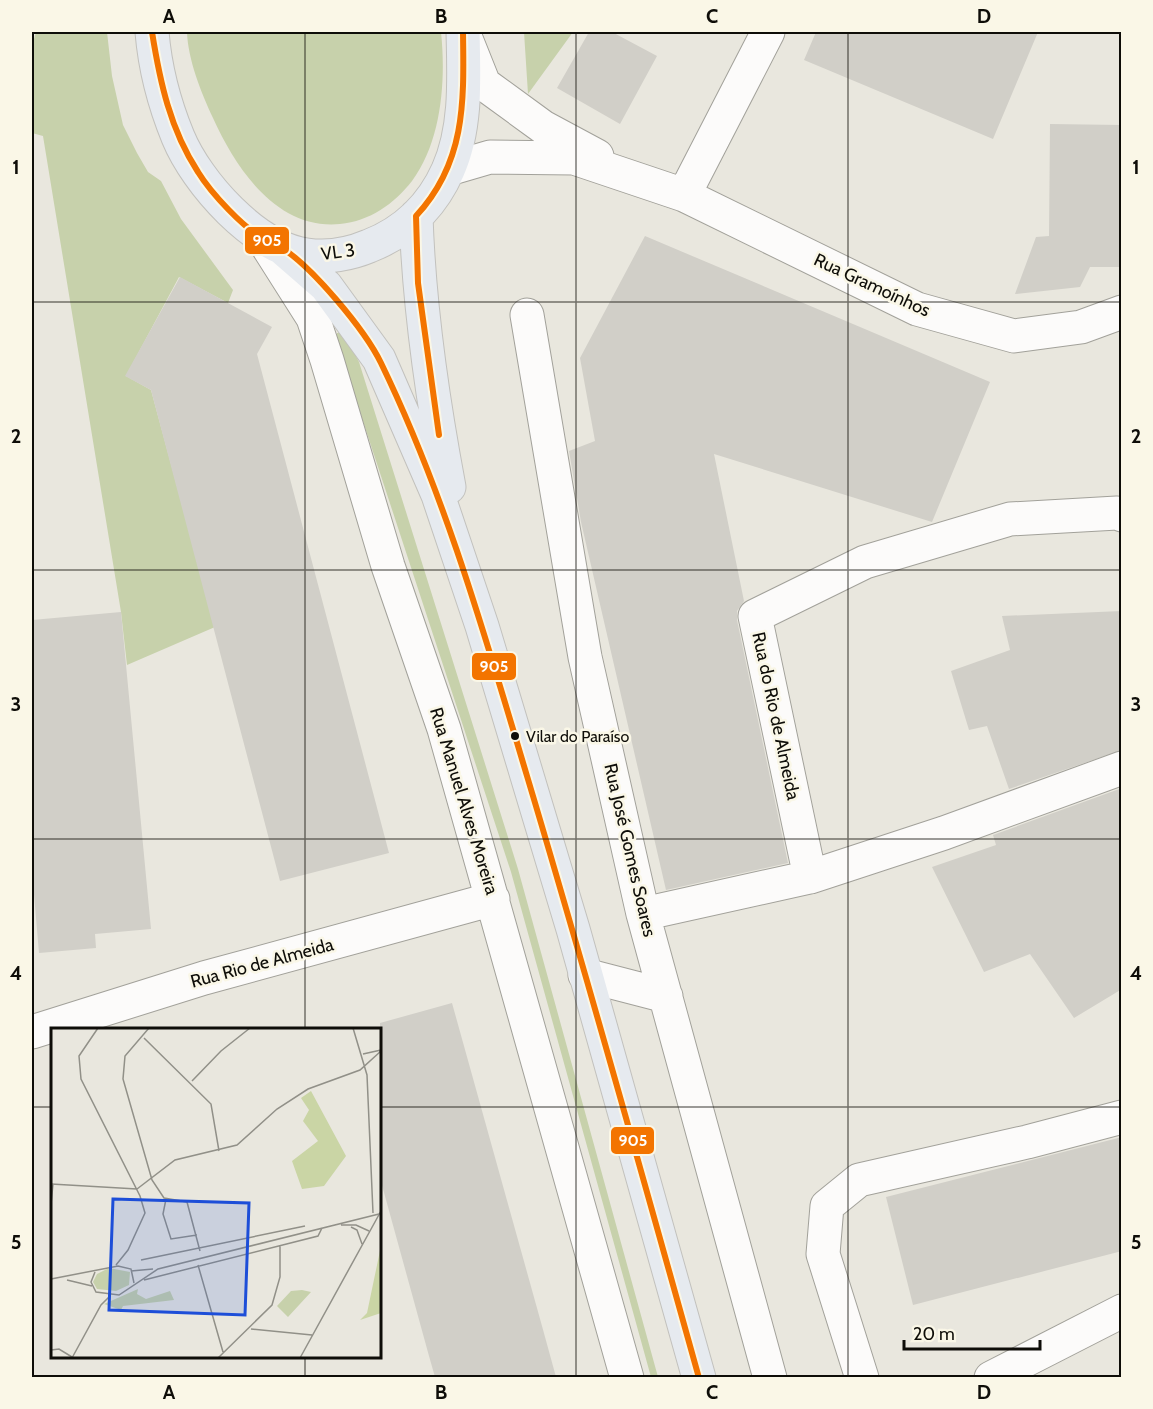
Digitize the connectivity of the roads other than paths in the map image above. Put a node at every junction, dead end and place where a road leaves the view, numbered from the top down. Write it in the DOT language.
graph roads {
  1 [pos="152,32"];
  2 [pos="463,32"];
  3 [pos="768,32"];
  4 [pos="449,169"];
  5 [pos="633,176"];
  6 [pos="684,195"];
  7 [pos="416,216"];
  8 [pos="272,242"];
  9 [pos="1122,312"];
  10 [pos="527,315"];
  11 [pos="1122,515"];
  12 [pos="482,626"];
  13 [pos="1122,768"];
  14 [pos="810,877"];
  15 [pos="493,899"];
  16 [pos="643,914"];
  17 [pos="585,975"];
  18 [pos="666,996"];
  19 [pos="32,1032"];
  20 [pos="1122,1117"];
  21 [pos="1122,1311"];
  22 [pos="627,1377"];
  23 [pos="699,1377"];
  24 [pos="770,1377"];
  25 [pos="862,1377"];
  26 [pos="991,1377"];
  1 -- 8 [label="main road, VL 3"];
  2 -- 4 [label="main road, VL 3"];
  2 -- 5 [label="street, Rua Gramoínhos"];
  3 -- 6 [label="street"];
  4 -- 5 [label="street, Rua Gramoínhos"];
  4 -- 7 [label="main road, VL 3"];
  5 -- 6 [label="street, Rua Gramoínhos"];
  6 -- 9 [label="street, Rua Gramoínhos"];
  7 -- 8 [label="main road, VL 3"];
  7 -- 12 [label="main road"];
  8 -- 12 [label="main road"];
  8 -- 15 [label="street, Rua Manuel Alves Moreira"];
  10 -- 16 [label="street, Rua José Gomes Soares"];
  11 -- 14 [label="street, Rua do Rio de Almeida"];
  12 -- 17 [label="main road"];
  13 -- 14 [label="street"];
  14 -- 16 [label="street"];
  15 -- 19 [label="street, Rua Rio de Almeida"];
  15 -- 22 [label="street, Rua Manuel Alves Moreira"];
  16 -- 18 [label="street, Rua José Gomes Soares"];
  17 -- 18 [label="street"];
  17 -- 23 [label="main road"];
  18 -- 24 [label="street, Rua José Gomes Soares"];
  20 -- 25 [label="street"];
  21 -- 26 [label="street"];
}
